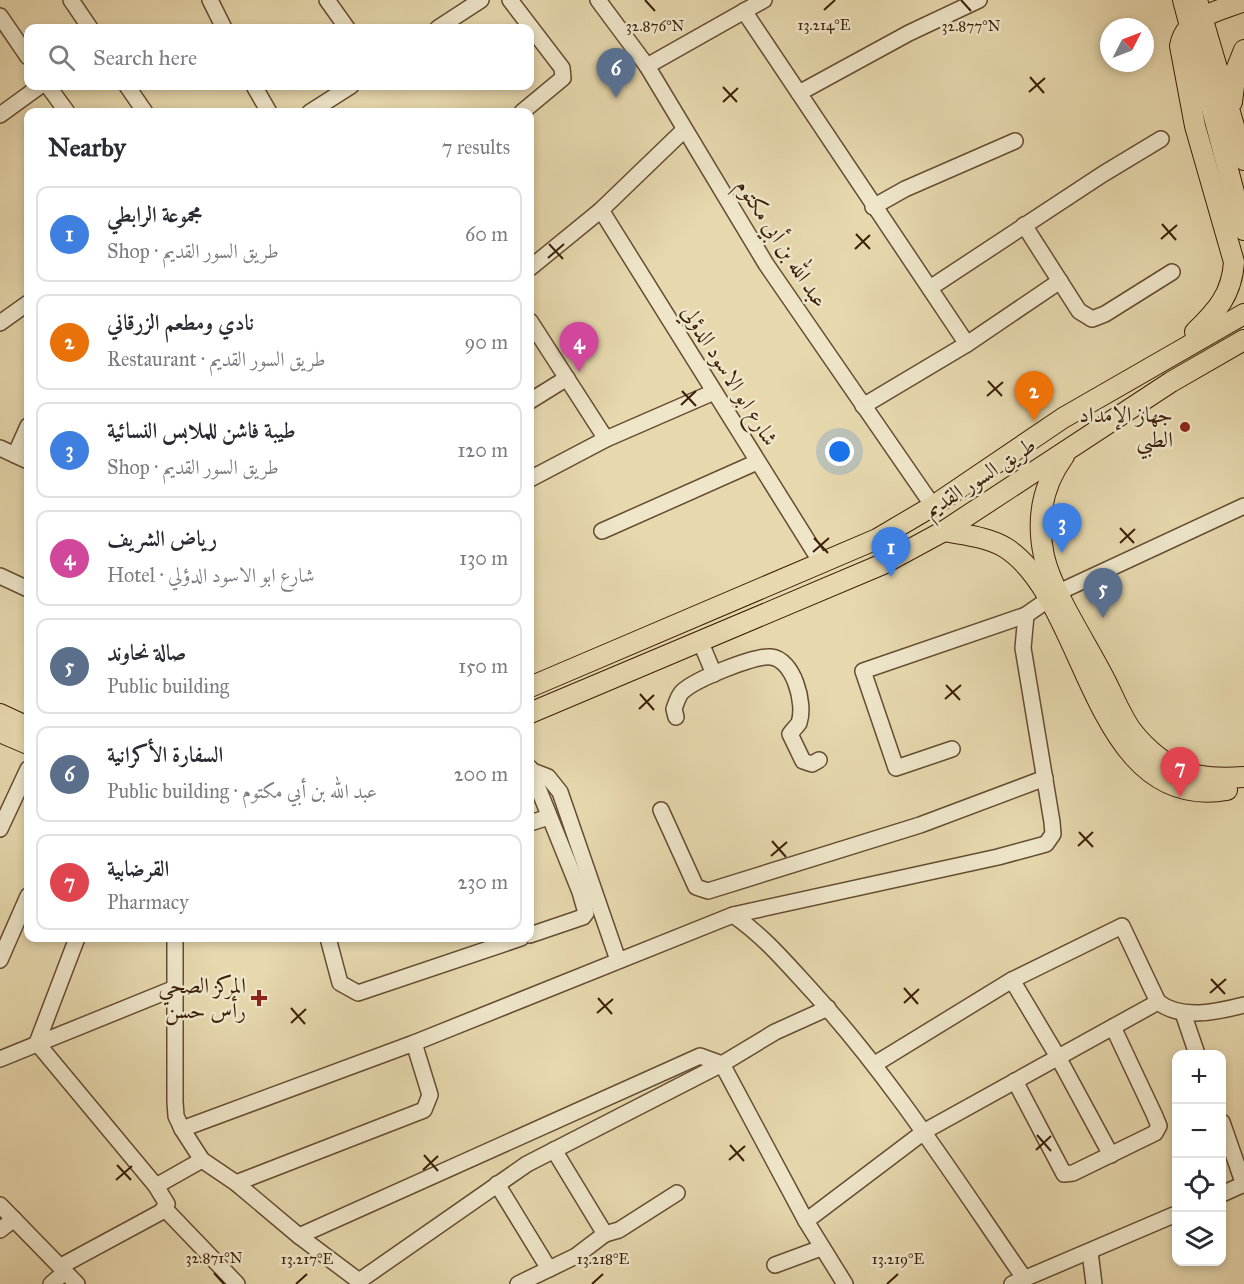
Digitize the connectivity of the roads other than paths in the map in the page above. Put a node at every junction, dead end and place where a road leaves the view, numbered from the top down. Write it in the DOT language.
graph roads {
  1 [pos="71,0"];
  2 [pos="210,0"];
  3 [pos="327,0"];
  4 [pos="510,0"];
  5 [pos="598,0"];
  6 [pos="764,0"];
  7 [pos="979,0"];
  8 [pos="1183,0"];
  9 [pos="477,1"];
  10 [pos="1244,1"];
  11 [pos="744,11"];
  12 [pos="1196,14"];
  13 [pos="0,16"];
  14 [pos="87,24"];
  15 [pos="222,24"];
  16 [pos="344,24"];
  17 [pos="444,24"];
  18 [pos="528,24"];
  19 [pos="534,31"];
  20 [pos="1244,50"];
  21 [pos="24,51"];
  22 [pos="646,66"];
  23 [pos="34,90"];
  24 [pos="51,90"];
  25 [pos="130,90"];
  26 [pos="256,90"];
  27 [pos="345,90"];
  28 [pos="799,93"];
  29 [pos="64,108"];
  30 [pos="142,108"];
  31 [pos="267,108"];
  32 [pos="316,108"];
  33 [pos="527,108"];
  34 [pos="0,115"];
  35 [pos="1232,117"];
  36 [pos="684,130"];
  37 [pos="1161,139"];
  38 [pos="1015,141"];
  39 [pos="1244,160"];
  40 [pos="873,207"];
  41 [pos="602,210"];
  42 [pos="1024,225"];
  43 [pos="1244,230"];
  44 [pos="534,265"];
  45 [pos="1172,273"];
  46 [pos="1060,281"];
  47 [pos="930,288"];
  48 [pos="24,306"];
  49 [pos="1244,314"];
  50 [pos="0,323"];
  51 [pos="534,327"];
  52 [pos="1244,340"];
  53 [pos="967,344"];
  54 [pos="1176,351"];
  55 [pos="567,378"];
  56 [pos="714,392"];
  57 [pos="534,399"];
  58 [pos="863,406"];
  59 [pos="606,439"];
  60 [pos="1072,444"];
  61 [pos="0,448"];
  62 [pos="22,458"];
  63 [pos="758,462"];
  64 [pos="534,477"];
  65 [pos="933,506"];
  66 [pos="1244,506"];
  67 [pos="603,531"];
  68 [pos="944,531"];
  69 [pos="822,564"];
  70 [pos="0,576"];
  71 [pos="24,587"];
  72 [pos="1054,595"];
  73 [pos="1026,615"];
  74 [pos="692,618"];
  75 [pos="701,643"];
  76 [pos="714,674"];
  77 [pos="534,685"];
  78 [pos="534,711"];
  79 [pos="0,714"];
  80 [pos="676,717"];
  81 [pos="24,725"];
  82 [pos="0,732"];
  83 [pos="24,742"];
  84 [pos="952,749"];
  85 [pos="819,760"];
  86 [pos="534,771"];
  87 [pos="1244,777"];
  88 [pos="24,778"];
  89 [pos="1045,778"];
  90 [pos="534,779"];
  91 [pos="1244,788"];
  92 [pos="661,810"];
  93 [pos="549,817"];
  94 [pos="534,822"];
  95 [pos="0,830"];
  96 [pos="24,905"];
  97 [pos="733,915"];
  98 [pos="534,933"];
  99 [pos="75,942"];
  100 [pos="175,942"];
  101 [pos="329,942"];
  102 [pos="509,942"];
  103 [pos="0,960"];
  104 [pos="618,960"];
  105 [pos="1012,980"];
  106 [pos="175,988"];
  107 [pos="1158,1002"];
  108 [pos="1244,1005"];
  109 [pos="828,1008"];
  110 [pos="1183,1013"];
  111 [pos="1113,1027"];
  112 [pos="37,1043"];
  113 [pos="414,1043"];
  114 [pos="1196,1050"];
  115 [pos="1058,1057"];
  116 [pos="0,1059"];
  117 [pos="722,1064"];
  118 [pos="875,1064"];
  119 [pos="1015,1081"];
  120 [pos="182,1129"];
  121 [pos="925,1131"];
  122 [pos="1226,1135"];
  123 [pos="554,1150"];
  124 [pos="1111,1155"];
  125 [pos="202,1160"];
  126 [pos="236,1183"];
  127 [pos="497,1184"];
  128 [pos="1244,1184"];
  129 [pos="156,1186"];
  130 [pos="1226,1192"];
  131 [pos="677,1193"];
  132 [pos="0,1205"];
  133 [pos="165,1209"];
  134 [pos="1172,1216"];
  135 [pos="14,1219"];
  136 [pos="806,1221"];
  137 [pos="0,1230"];
  138 [pos="605,1234"];
  139 [pos="299,1236"];
  140 [pos="821,1248"];
  141 [pos="1090,1252"];
  142 [pos="775,1264"];
  143 [pos="63,1269"];
  144 [pos="549,1269"];
  145 [pos="1018,1281"];
  146 [pos="360,1282"];
  147 [pos="51,1284"];
  148 [pos="77,1284"];
  149 [pos="237,1284"];
  150 [pos="518,1284"];
  151 [pos="845,1284"];
  152 [pos="1094,1284"];
  1 -- 14 [label="street"];
  2 -- 15 [label="street"];
  3 -- 16 [label="street"];
  4 -- 18 [label="street"];
  5 -- 22 [label="street, عبد الله بن أبي مكتوم"];
  6 -- 11 [label="street"];
  7 -- 28 [label="street"];
  8 -- 12 [label="main road"];
  9 -- 17 [label="street"];
  10 -- 12 [label="main road"];
  11 -- 22 [label="street"];
  11 -- 28 [label="street"];
  12 -- 35 [label="main road"];
  12 -- 43 [label="main road"];
  12 -- 54 [label="main road"];
  13 -- 21 [label="street"];
  19 -- 33 [label="street"];
  20 -- 35 [label="main road"];
  22 -- 36 [label="street, عبد الله بن أبي مكتوم"];
  23 -- 34 [label="street"];
  24 -- 29 [label="street"];
  25 -- 30 [label="street"];
  26 -- 31 [label="street"];
  27 -- 32 [label="street"];
  28 -- 40 [label="street"];
  35 -- 39 [label="main road"];
  36 -- 41 [label="street"];
  36 -- 58 [label="street, عبد الله بن أبي مكتوم"];
  37 -- 42 [label="street"];
  38 -- 40 [label="street"];
  40 -- 47 [label="street"];
  41 -- 44 [label="street"];
  41 -- 56 [label="street, شارع ابو الاسود الدؤلي"];
  42 -- 46 [label="street"];
  42 -- 47 [label="street"];
  45 -- 46 [label="street"];
  46 -- 53 [label="street"];
  47 -- 53 [label="street"];
  48 -- 50 [label="street"];
  49 -- 54 [label="main road, طريق السور القديم"];
  51 -- 55 [label="street"];
  52 -- 60 [label="main road, طريق السور القديم"];
  53 -- 58 [label="street"];
  54 -- 65 [label="main road, طريق السور القديم"];
  55 -- 57 [label="street"];
  55 -- 59 [label="street"];
  56 -- 59 [label="street"];
  56 -- 63 [label="street, شارع ابو الاسود الدؤلي"];
  58 -- 65 [label="street, عبد الله بن أبي مكتوم"];
  59 -- 64 [label="street"];
  60 -- 68 [label="main road, طريق السور القديم"];
  60 -- 72 [label="main road"];
  61 -- 62 [label="street"];
  63 -- 67 [label="street"];
  63 -- 69 [label="street, شارع ابو الاسود الدؤلي"];
  65 -- 69 [label="main road, طريق السور القديم"];
  66 -- 72 [label="street"];
  68 -- 72 [label="main road"];
  68 -- 75 [label="main road, طريق السور القديم"];
  69 -- 74 [label="main road, طريق السور القديم"];
  70 -- 71 [label="street"];
  72 -- 73 [label="street"];
  72 -- 87 [label="main road"];
  72 -- 91 [label="main road"];
  73 -- 84 [label="street"];
  73 -- 89 [label="street"];
  74 -- 75 [label="main road"];
  74 -- 77 [label="main road, طريق السور القديم"];
  75 -- 76 [label="street"];
  75 -- 78 [label="main road, طريق السور القديم"];
  76 -- 80 [label="street"];
  76 -- 85 [label="street"];
  79 -- 81 [label="main road"];
  82 -- 83 [label="main road"];
  86 -- 104 [label="street"];
  88 -- 95 [label="street"];
  89 -- 92 [label="street"];
  89 -- 97 [label="street"];
  90 -- 93 [label="street"];
  93 -- 94 [label="street"];
  93 -- 98 [label="street"];
  96 -- 103 [label="street"];
  97 -- 104 [label="street"];
  97 -- 109 [label="street"];
  99 -- 112 [label="street"];
  100 -- 106 [label="street"];
  101 -- 102 [label="street"];
  104 -- 113 [label="street"];
  105 -- 107 [label="street"];
  105 -- 115 [label="street"];
  105 -- 118 [label="street"];
  106 -- 112 [label="street"];
  106 -- 120 [label="street"];
  107 -- 110 [label="street"];
  107 -- 111 [label="street"];
  108 -- 110 [label="street"];
  109 -- 117 [label="street"];
  109 -- 118 [label="street"];
  110 -- 114 [label="street"];
  111 -- 115 [label="street"];
  111 -- 124 [label="street"];
  112 -- 116 [label="street"];
  112 -- 129 [label="street"];
  113 -- 120 [label="street"];
  113 -- 126 [label="street"];
  115 -- 119 [label="street"];
  115 -- 124 [label="street"];
  117 -- 123 [label="street"];
  117 -- 136 [label="street"];
  117 -- 139 [label="street"];
  118 -- 121 [label="street"];
  119 -- 121 [label="street"];
  119 -- 124 [label="street"];
  120 -- 125 [label="street"];
  121 -- 136 [label="street"];
  121 -- 145 [label="street"];
  122 -- 128 [label="street"];
  123 -- 127 [label="street"];
  123 -- 138 [label="street"];
  125 -- 126 [label="street"];
  125 -- 129 [label="street"];
  126 -- 139 [label="street"];
  127 -- 144 [label="street"];
  127 -- 146 [label="street"];
  128 -- 130 [label="street"];
  129 -- 133 [label="street"];
  131 -- 138 [label="street"];
  132 -- 135 [label="street"];
  133 -- 143 [label="street"];
  133 -- 149 [label="street"];
  134 -- 141 [label="street"];
  135 -- 137 [label="street"];
  135 -- 143 [label="street"];
  136 -- 140 [label="street"];
  138 -- 144 [label="street"];
  139 -- 146 [label="street"];
  140 -- 142 [label="street"];
  140 -- 151 [label="street"];
  141 -- 145 [label="street"];
  141 -- 152 [label="street"];
  143 -- 147 [label="street"];
  143 -- 148 [label="street"];
  144 -- 150 [label="street"];
}
